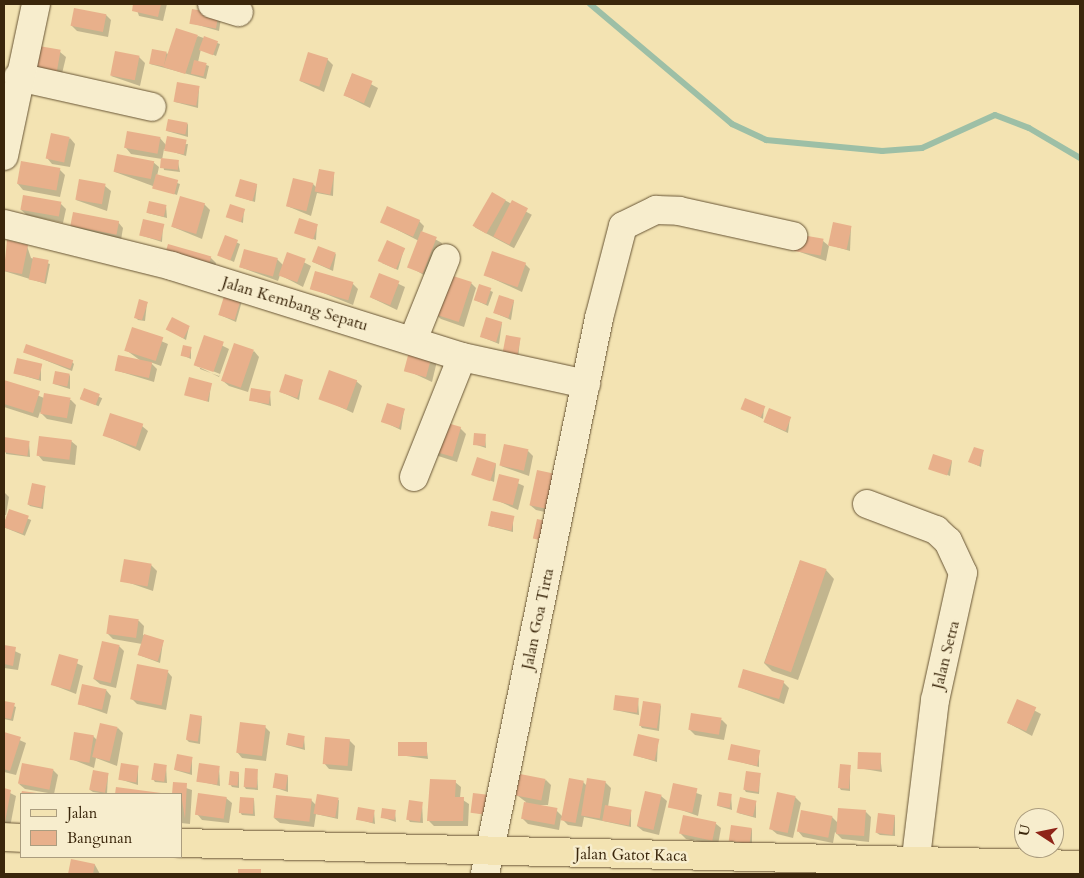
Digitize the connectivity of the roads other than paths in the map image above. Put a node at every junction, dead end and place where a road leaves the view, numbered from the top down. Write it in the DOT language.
graph roads {
  1 [pos="36,4"];
  2 [pos="212,4"];
  3 [pos="239,12"];
  4 [pos="18,77"];
  5 [pos="152,107"];
  6 [pos="4,156"];
  7 [pos="4,224"];
  8 [pos="793,236"];
  9 [pos="446,258"];
  10 [pos="413,340"];
  11 [pos="462,357"];
  12 [pos="586,384"];
  13 [pos="414,477"];
  14 [pos="867,504"];
  15 [pos="4,837"];
  16 [pos="20,838"];
  17 [pos="182,843"];
  18 [pos="487,864"];
  19 [pos="1080,865"];
  20 [pos="914,868"];
  1 -- 4 [label="street"];
  2 -- 3 [label="street"];
  4 -- 5 [label="street"];
  4 -- 6 [label="street"];
  7 -- 10 [label="street, Jalan Kembang Sepatu"];
  8 -- 12 [label="street, Jalan Goa Tirta"];
  9 -- 10 [label="street"];
  10 -- 11 [label="street, Jalan Kembang Sepatu"];
  11 -- 12 [label="street, Jalan Kembang Sepatu"];
  11 -- 13 [label="street"];
  12 -- 18 [label="street, Jalan Goa Tirta"];
  14 -- 20 [label="street, Jalan Setra"];
  15 -- 16 [label="main road"];
  17 -- 18 [label="main road, Jalan Gatot Kaca"];
  18 -- 20 [label="main road, Jalan Gatot Kaca"];
  19 -- 20 [label="main road, Jalan Gatot Kaca"];
}
